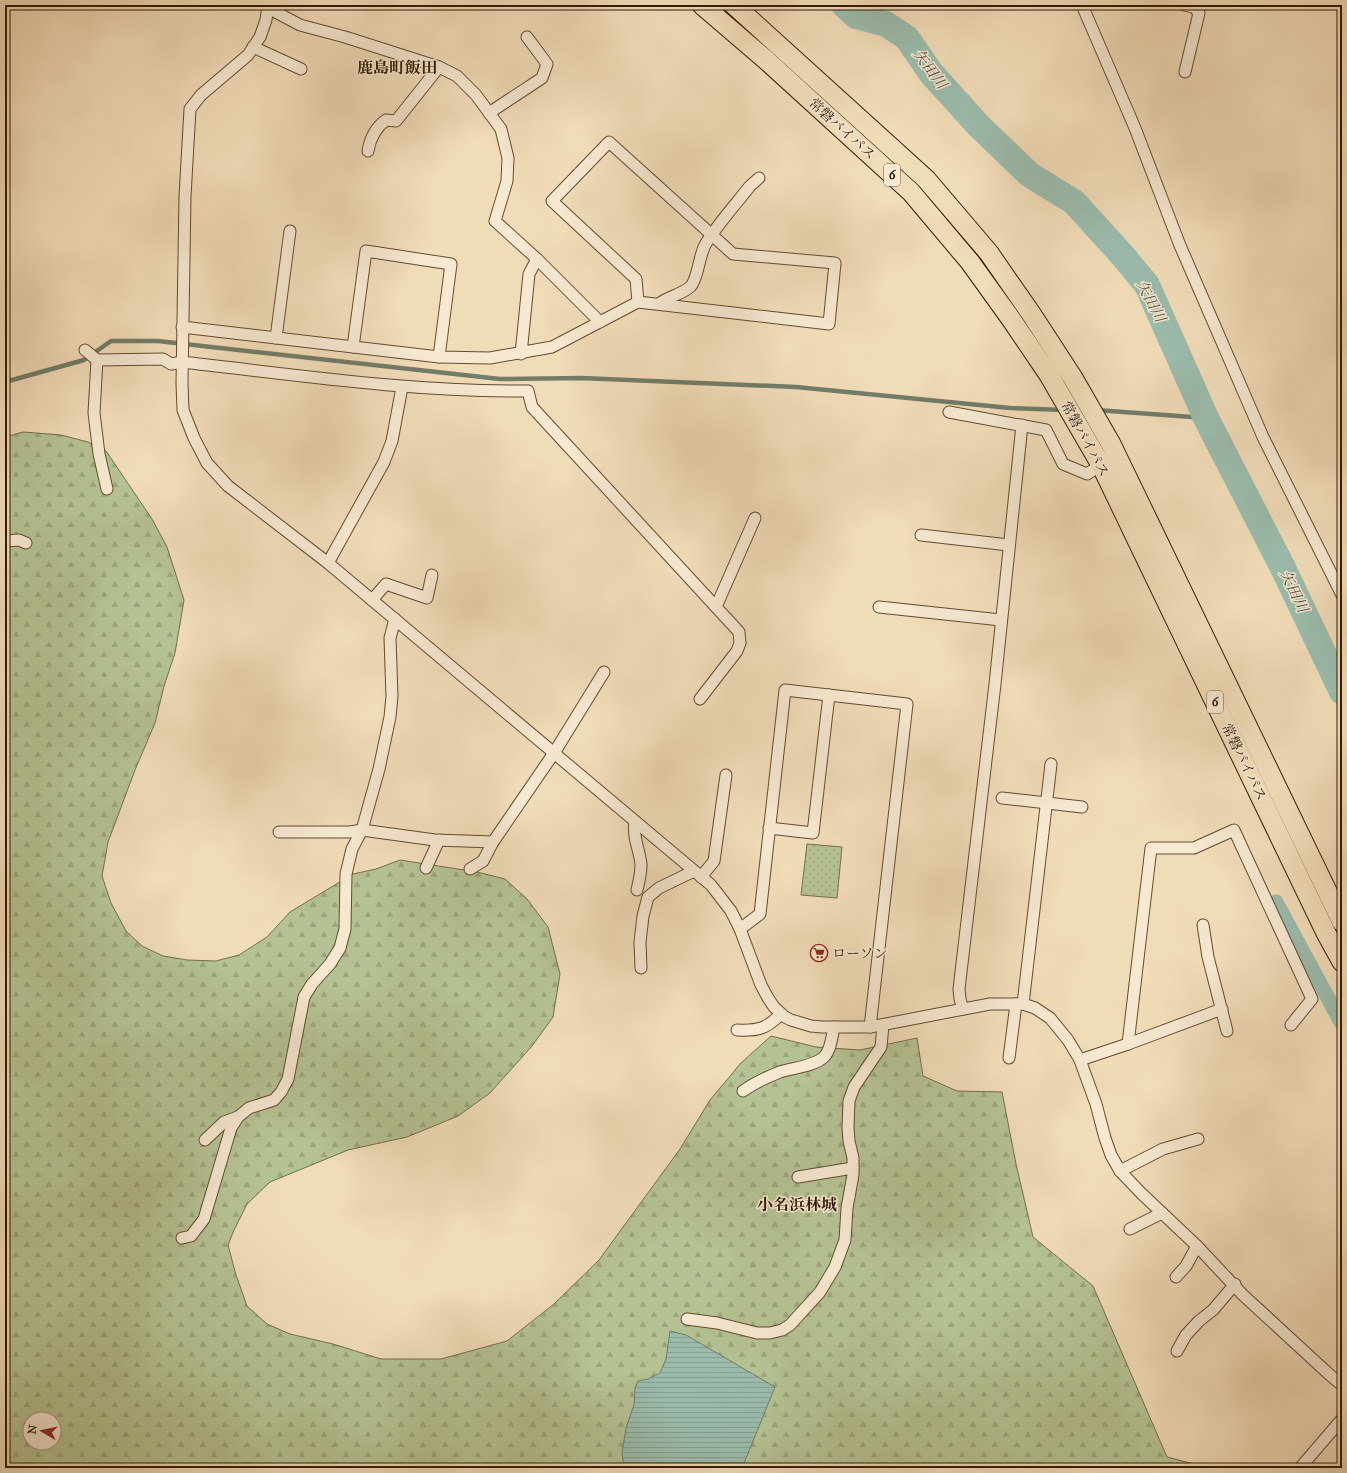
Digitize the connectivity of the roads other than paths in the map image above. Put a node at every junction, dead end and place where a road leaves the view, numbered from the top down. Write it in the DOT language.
graph roads {
  1 [pos="702,5"];
  2 [pos="734,5"];
  3 [pos="1082,5"];
  4 [pos="1188,5"];
  5 [pos="268,7"];
  6 [pos="527,36"];
  7 [pos="254,47"];
  8 [pos="439,67"];
  9 [pos="301,68"];
  10 [pos="1185,72"];
  11 [pos="489,113"];
  12 [pos="368,151"];
  13 [pos="759,178"];
  14 [pos="290,231"];
  15 [pos="712,235"];
  16 [pos="537,259"];
  17 [pos="638,302"];
  18 [pos="659,304"];
  19 [pos="600,322"];
  20 [pos="182,327"];
  21 [pos="276,338"];
  22 [pos="353,347"];
  23 [pos="85,350"];
  24 [pos="521,354"];
  25 [pos="439,357"];
  26 [pos="97,360"];
  27 [pos="182,362"];
  28 [pos="402,387"];
  29 [pos="949,412"];
  30 [pos="1022,425"];
  31 [pos="1101,465"];
  32 [pos="107,489"];
  33 [pos="755,518"];
  34 [pos="921,535"];
  35 [pos="5,541"];
  36 [pos="26,543"];
  37 [pos="1009,545"];
  38 [pos="328,563"];
  39 [pos="432,575"];
  40 [pos="1342,595"];
  41 [pos="372,600"];
  42 [pos="716,607"];
  43 [pos="879,607"];
  44 [pos="395,619"];
  45 [pos="1001,620"];
  46 [pos="604,672"];
  47 [pos="829,695"];
  48 [pos="700,699"];
  49 [pos="554,753"];
  50 [pos="1051,764"];
  51 [pos="726,775"];
  52 [pos="1002,798"];
  53 [pos="1046,803"];
  54 [pos="1082,807"];
  55 [pos="635,822"];
  56 [pos="769,828"];
  57 [pos="362,830"];
  58 [pos="279,832"];
  59 [pos="439,840"];
  60 [pos="493,842"];
  61 [pos="426,868"];
  62 [pos="470,869"];
  63 [pos="698,874"];
  64 [pos="637,890"];
  65 [pos="1342,922"];
  66 [pos="1203,925"];
  67 [pos="740,929"];
  68 [pos="1342,962"];
  69 [pos="641,968"];
  70 [pos="1020,1004"];
  71 [pos="963,1009"];
  72 [pos="1222,1009"];
  73 [pos="781,1014"];
  74 [pos="1291,1024"];
  75 [pos="883,1025"];
  76 [pos="834,1027"];
  77 [pos="870,1027"];
  78 [pos="737,1030"];
  79 [pos="1227,1031"];
  80 [pos="1128,1044"];
  81 [pos="1009,1058"];
  82 [pos="1080,1060"];
  83 [pos="743,1091"];
  84 [pos="238,1117"];
  85 [pos="1198,1139"];
  86 [pos="204,1140"];
  87 [pos="853,1168"];
  88 [pos="1120,1171"];
  89 [pos="798,1177"];
  90 [pos="1162,1213"];
  91 [pos="1130,1230"];
  92 [pos="182,1238"];
  93 [pos="1197,1246"];
  94 [pos="1176,1277"];
  95 [pos="1234,1284"];
  96 [pos="687,1319"];
  97 [pos="1177,1352"];
  98 [pos="1342,1384"];
  99 [pos="1342,1419"];
  100 [pos="1300,1468"];
  1 -- 31 [label="highway, 常磐バイパス / 6"];
  2 -- 65 [label="highway, 常磐バイパス / 6"];
  3 -- 40 [label="street"];
  4 -- 10 [label="street"];
  5 -- 7 [label="street"];
  5 -- 8 [label="street"];
  6 -- 11 [label="street"];
  7 -- 9 [label="street"];
  7 -- 20 [label="street"];
  8 -- 11 [label="street"];
  8 -- 12 [label="street"];
  11 -- 16 [label="street"];
  13 -- 15 [label="street"];
  14 -- 21 [label="street"];
  15 -- 17 [label="street"];
  15 -- 18 [label="street"];
  15 -- 18 [label="street"];
  16 -- 19 [label="street"];
  16 -- 24 [label="street"];
  17 -- 18 [label="street"];
  17 -- 19 [label="street"];
  19 -- 24 [label="street"];
  20 -- 21 [label="street"];
  20 -- 27 [label="street"];
  21 -- 22 [label="street"];
  22 -- 25 [label="street"];
  22 -- 25 [label="street"];
  23 -- 26 [label="street"];
  24 -- 25 [label="street"];
  26 -- 27 [label="street"];
  26 -- 32 [label="street"];
  27 -- 28 [label="street"];
  27 -- 38 [label="street"];
  28 -- 38 [label="street"];
  28 -- 42 [label="street"];
  29 -- 30 [label="street"];
  30 -- 31 [label="street"];
  30 -- 37 [label="street"];
  31 -- 68 [label="highway, 常磐バイパス / 6"];
  33 -- 42 [label="street"];
  34 -- 37 [label="street"];
  35 -- 36 [label="street"];
  37 -- 45 [label="street"];
  38 -- 41 [label="street"];
  39 -- 41 [label="street"];
  41 -- 44 [label="street"];
  42 -- 48 [label="street"];
  43 -- 45 [label="street"];
  44 -- 49 [label="street"];
  44 -- 57 [label="street"];
  45 -- 71 [label="street"];
  46 -- 49 [label="street"];
  47 -- 56 [label="street"];
  47 -- 56 [label="street"];
  47 -- 77 [label="street"];
  49 -- 55 [label="street"];
  49 -- 60 [label="street"];
  50 -- 53 [label="street"];
  51 -- 63 [label="street"];
  52 -- 53 [label="street"];
  53 -- 54 [label="street"];
  53 -- 70 [label="street"];
  55 -- 63 [label="street"];
  55 -- 64 [label="street"];
  56 -- 67 [label="street"];
  57 -- 58 [label="street"];
  57 -- 59 [label="street"];
  57 -- 84 [label="street"];
  59 -- 60 [label="street"];
  59 -- 61 [label="street"];
  60 -- 62 [label="street"];
  63 -- 67 [label="street"];
  63 -- 69 [label="street"];
  66 -- 72 [label="street"];
  67 -- 73 [label="street"];
  70 -- 71 [label="street"];
  70 -- 81 [label="street"];
  70 -- 82 [label="street"];
  71 -- 75 [label="street"];
  72 -- 79 [label="street"];
  72 -- 80 [label="street"];
  73 -- 76 [label="street"];
  73 -- 78 [label="street"];
  74 -- 80 [label="street"];
  75 -- 77 [label="street"];
  75 -- 87 [label="street"];
  76 -- 77 [label="street"];
  76 -- 83 [label="street"];
  80 -- 82 [label="street"];
  82 -- 88 [label="street"];
  84 -- 86 [label="street"];
  84 -- 92 [label="street"];
  85 -- 88 [label="street"];
  87 -- 89 [label="street"];
  87 -- 96 [label="street"];
  88 -- 90 [label="street"];
  90 -- 91 [label="street"];
  90 -- 93 [label="street"];
  93 -- 94 [label="street"];
  93 -- 95 [label="street"];
  95 -- 97 [label="street"];
  95 -- 98 [label="street"];
  99 -- 100 [label="street"];
}
